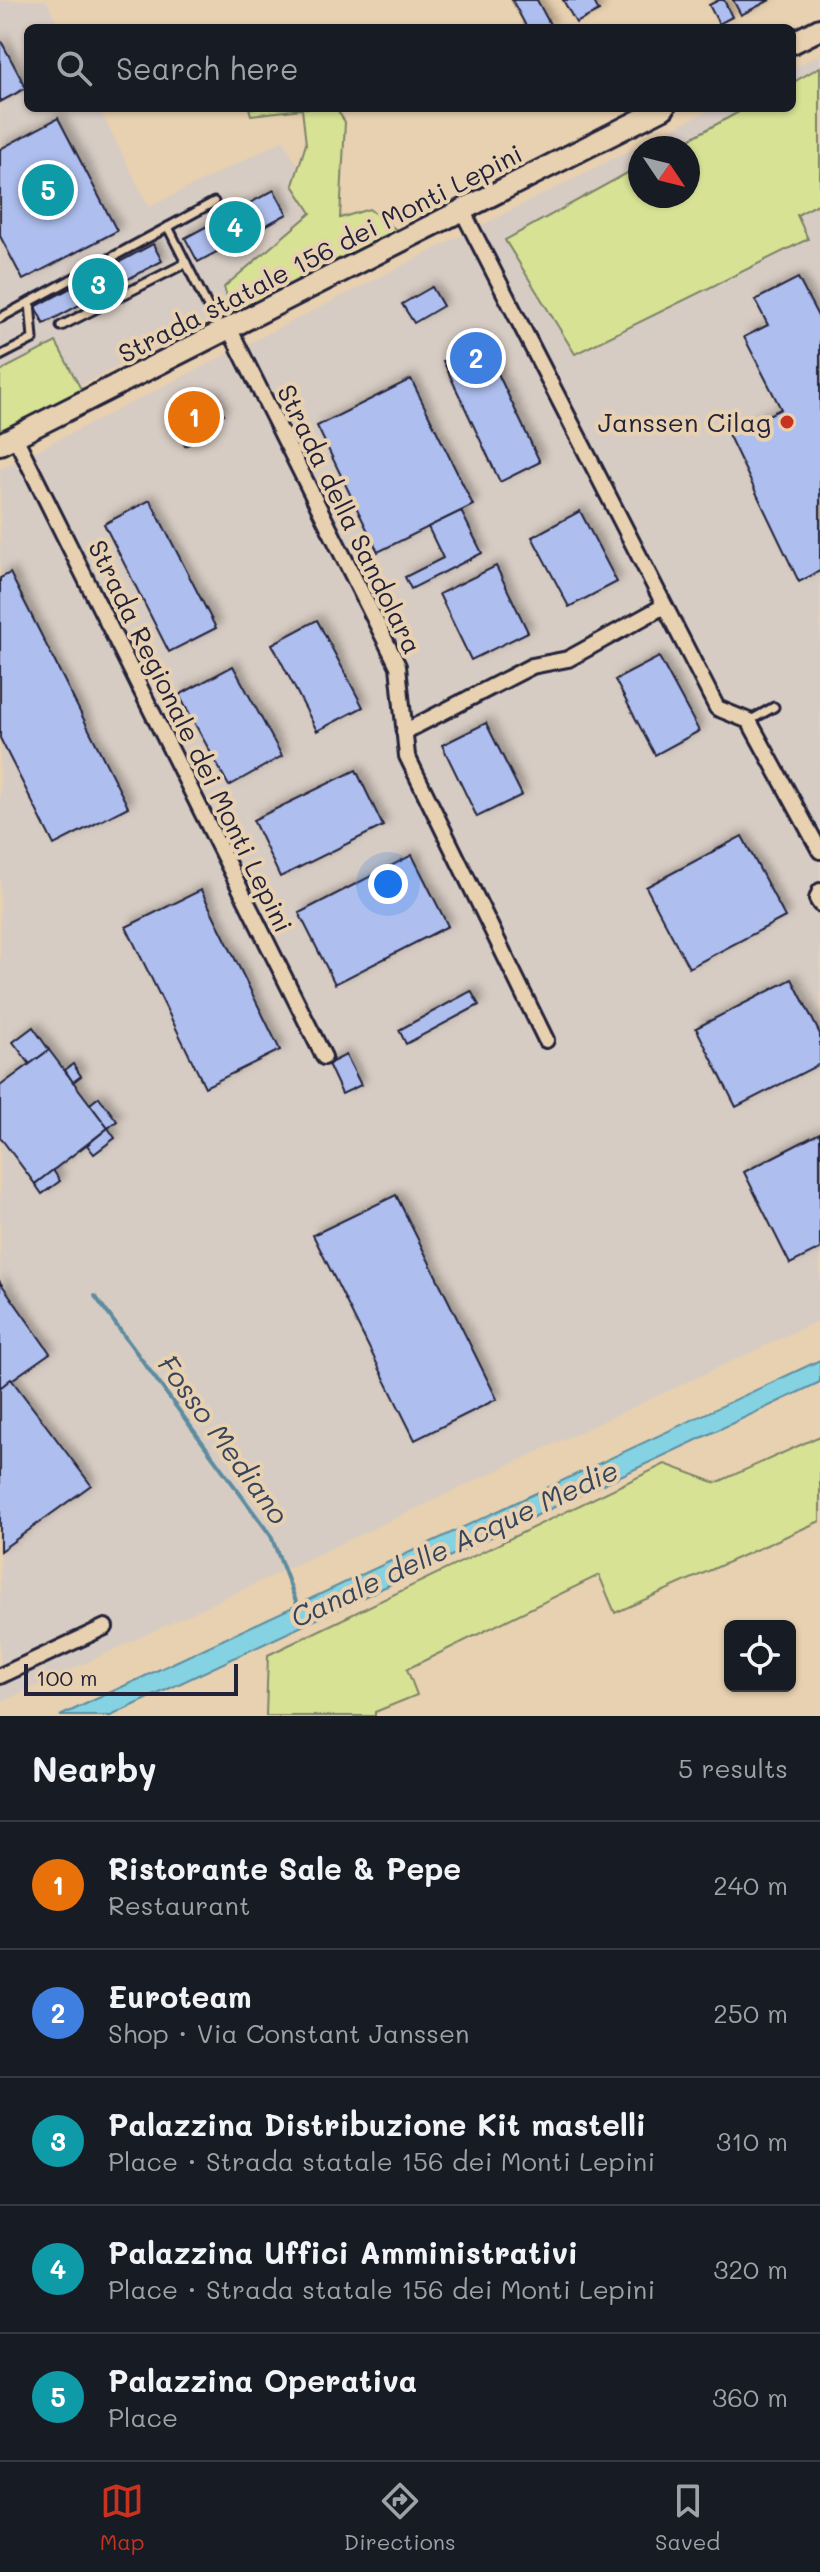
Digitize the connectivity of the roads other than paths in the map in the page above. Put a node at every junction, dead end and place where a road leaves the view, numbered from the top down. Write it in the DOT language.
graph roads {
  1 [pos="820,29"];
  2 [pos="796,41"];
  3 [pos="656,112"];
  4 [pos="214,202"];
  5 [pos="462,210"];
  6 [pos="168,227"];
  7 [pos="186,263"];
  8 [pos="30,302"];
  9 [pos="0,318"];
  10 [pos="61,326"];
  11 [pos="225,331"];
  12 [pos="0,356"];
  13 [pos="7,441"];
  14 [pos="664,606"];
  15 [pos="774,707"];
  16 [pos="749,721"];
  17 [pos="404,732"];
  18 [pos="820,851"];
  19 [pos="820,891"];
  20 [pos="820,904"];
  21 [pos="546,1040"];
  22 [pos="324,1057"];
  23 [pos="105,1627"];
  24 [pos="0,1676"];
  1 -- 2 [label="main road"];
  3 -- 5 [label="main road, Strada statale 156 dei Monti Lepini"];
  4 -- 6 [label="lane"];
  5 -- 11 [label="main road, Strada statale 156 dei Monti Lepini"];
  5 -- 14 [label="street"];
  6 -- 7 [label="lane"];
  6 -- 8 [label="lane"];
  7 -- 10 [label="lane"];
  7 -- 11 [label="lane"];
  8 -- 9 [label="lane"];
  8 -- 12 [label="lane"];
  11 -- 13 [label="main road, Strada statale 156 dei Monti Lepini"];
  11 -- 17 [label="street, Strada della Sandolara"];
  13 -- 22 [label="street, Strada Regionale dei Monti Lepini"];
  14 -- 16 [label="street"];
  14 -- 17 [label="street"];
  15 -- 16 [label="lane"];
  16 -- 18 [label="street"];
  17 -- 21 [label="street, Strada della Sandolara"];
  19 -- 20 [label="street"];
  23 -- 24 [label="street"];
}
